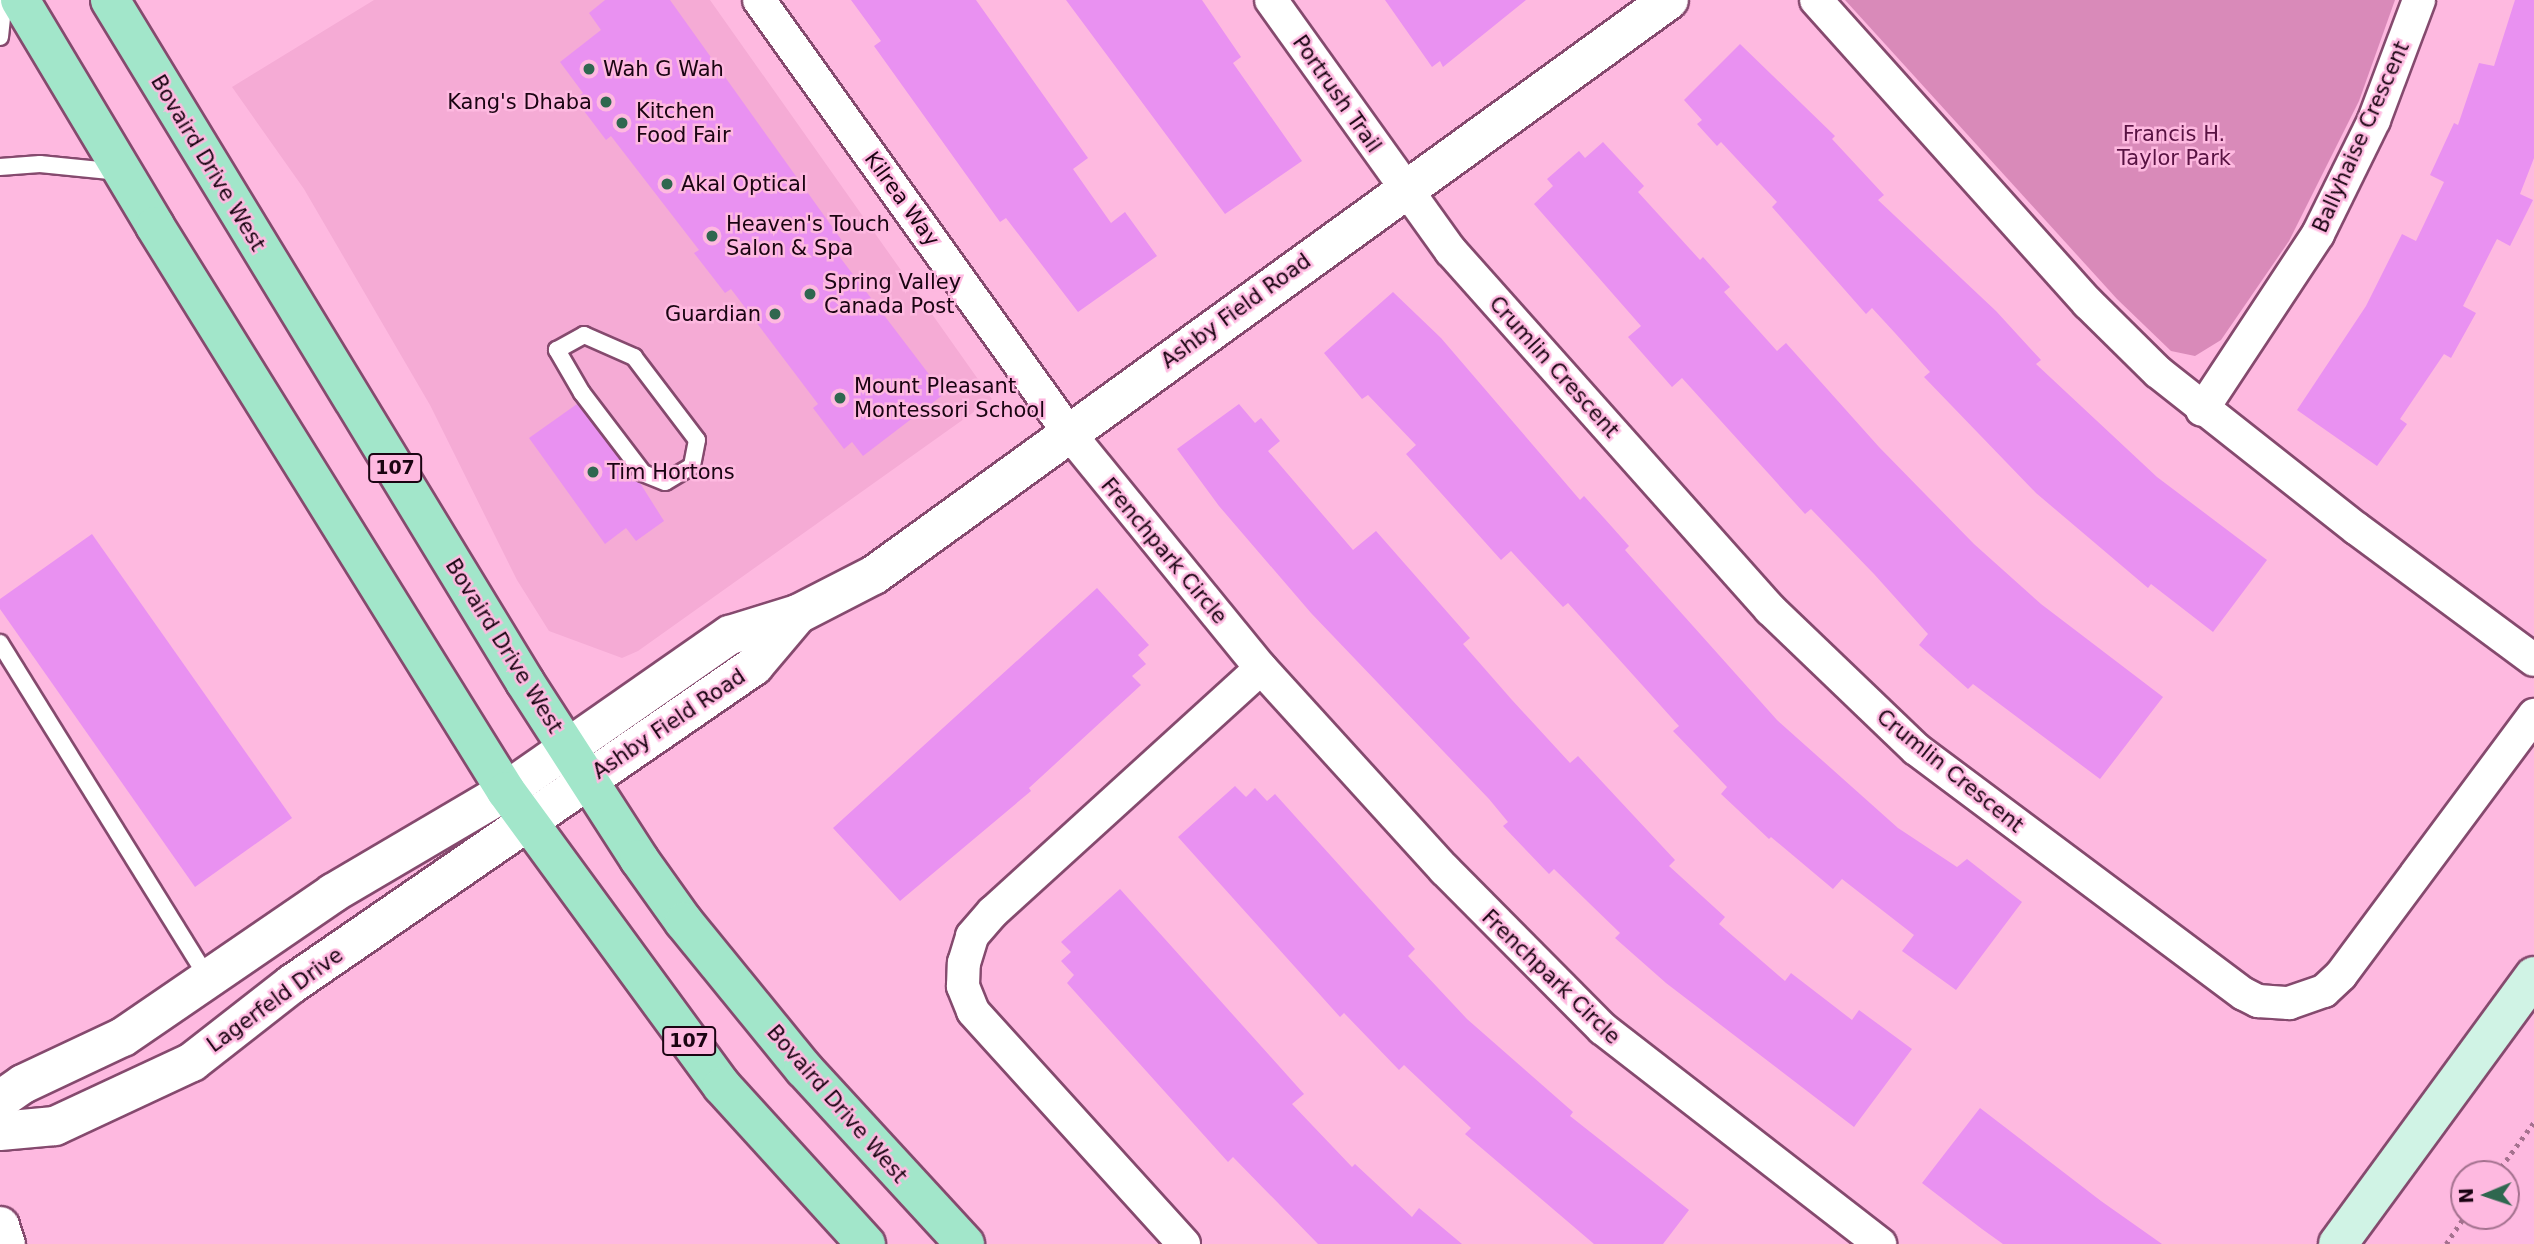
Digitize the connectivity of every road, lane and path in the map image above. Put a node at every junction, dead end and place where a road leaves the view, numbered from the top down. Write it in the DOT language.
graph roads {
  1 [pos="4,0"];
  2 [pos="20,0"];
  3 [pos="110,0"];
  4 [pos="759,0"];
  5 [pos="1271,0"];
  6 [pos="1669,0"];
  7 [pos="1816,0"];
  8 [pos="2419,0"];
  9 [pos="0,37"];
  10 [pos="0,167"];
  11 [pos="123,172"];
  12 [pos="1404,187"];
  13 [pos="557,350"];
  14 [pos="2202,410"];
  15 [pos="1069,433"];
  16 [pos="0,643"];
  17 [pos="2534,660"];
  18 [pos="1261,668"];
  19 [pos="2534,715"];
  20 [pos="579,763"];
  21 [pos="506,791"];
  22 [pos="529,823"];
  23 [pos="2534,976"];
  24 [pos="208,978"];
  25 [pos="0,1100"];
  26 [pos="2534,1122"];
  27 [pos="0,1131"];
  28 [pos="2506,1160"];
  29 [pos="0,1226"];
  30 [pos="6,1244"];
  31 [pos="866,1244"];
  32 [pos="965,1244"];
  33 [pos="1184,1244"];
  34 [pos="1880,1244"];
  35 [pos="2338,1244"];
  1 -- 9 [label="lane"];
  2 -- 11 [label="main road, 107"];
  3 -- 20 [label="main road, Bovaird Drive West / 107"];
  4 -- 15 [label="street, Kilrea Way"];
  5 -- 12 [label="street, Portrush Trail"];
  6 -- 12 [label="street, Ashby Field Road"];
  7 -- 14 [label="street"];
  8 -- 14 [label="street, Ballyhaise Crescent"];
  10 -- 11 [label="lane"];
  11 -- 21 [label="main road, 107"];
  12 -- 15 [label="street, Ashby Field Road"];
  12 -- 19 [label="street, Crumlin Crescent"];
  13 -- 13 [label="lane"];
  14 -- 17 [label="street"];
  15 -- 18 [label="street, Frenchpark Circle"];
  15 -- 20 [label="street, Ashby Field Road"];
  16 -- 24 [label="lane"];
  18 -- 33 [label="street"];
  18 -- 34 [label="street, Frenchpark Circle"];
  20 -- 21 [label="street, Ashby Field Road"];
  20 -- 22 [label="street, Ashby Field Road"];
  20 -- 32 [label="main road, Bovaird Drive West / 107"];
  21 -- 22 [label="main road, 107"];
  21 -- 24 [label="street"];
  22 -- 27 [label="street, Lagerfeld Drive"];
  22 -- 31 [label="main road, 107"];
  23 -- 35 [label="main road"];
  24 -- 25 [label="street"];
  26 -- 28 [label="path"];
  29 -- 30 [label="street"];
}
